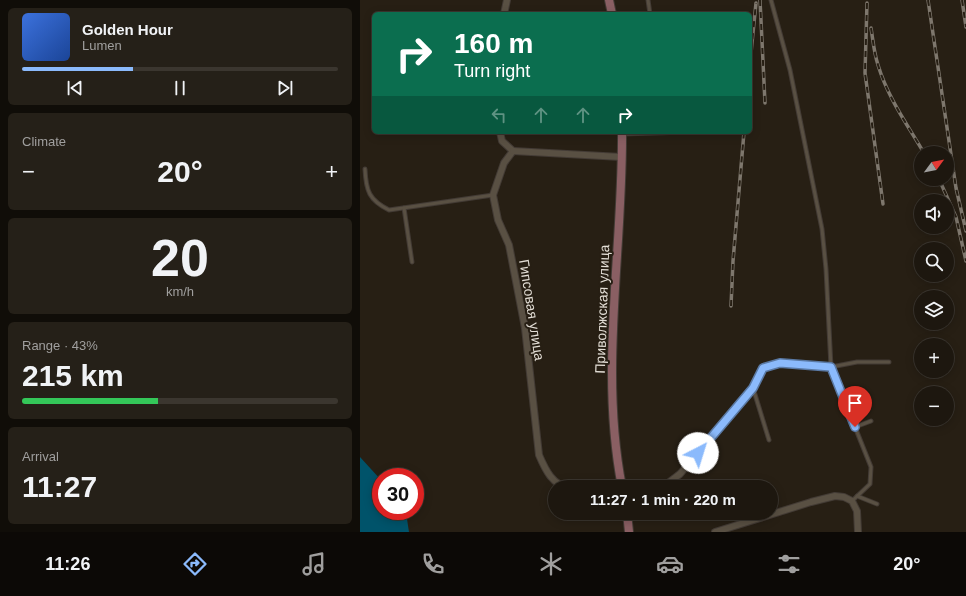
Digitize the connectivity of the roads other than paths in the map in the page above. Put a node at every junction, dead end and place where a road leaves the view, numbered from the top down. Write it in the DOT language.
graph roads {
  1 [pos="508,0"];
  2 [pos="609,0"];
  3 [pos="648,0"];
  4 [pos="771,0"];
  5 [pos="505,12"];
  6 [pos="612,12"];
  7 [pos="650,12"];
  8 [pos="500,134"];
  9 [pos="621,134"];
  10 [pos="513,152"];
  11 [pos="621,157"];
  12 [pos="365,169"];
  13 [pos="493,195"];
  14 [pos="404,208"];
  15 [pos="412,262"];
  16 [pos="889,362"];
  17 [pos="831,367"];
  18 [pos="753,388"];
  19 [pos="871,421"];
  20 [pos="855,427"];
  21 [pos="770,440"];
  22 [pos="554,480"];
  23 [pos="621,480"];
  24 [pos="673,480"];
  25 [pos="855,498"];
  26 [pos="877,504"];
  27 [pos="628,520"];
  28 [pos="629,532"];
  29 [pos="715,532"];
  30 [pos="858,532"];
  1 -- 5 [label="street"];
  2 -- 6 [label="main road"];
  3 -- 7 [label="lane"];
  4 -- 17 [label="lane"];
  8 -- 10 [label="street"];
  9 -- 11 [label="main road, Приволжская улица"];
  10 -- 11 [label="street"];
  10 -- 13 [label="street, Гипсовая улица"];
  11 -- 23 [label="main road, Приволжская улица"];
  12 -- 14 [label="lane"];
  13 -- 14 [label="lane"];
  13 -- 22 [label="street, Гипсовая улица"];
  14 -- 15 [label="lane"];
  16 -- 17 [label="lane"];
  17 -- 18 [label="street"];
  17 -- 20 [label="lane"];
  18 -- 21 [label="lane"];
  18 -- 24 [label="street"];
  19 -- 20 [label="lane"];
  20 -- 25 [label="lane"];
  25 -- 26 [label="lane"];
  25 -- 29 [label="street"];
  25 -- 30 [label="street"];
  27 -- 28 [label="main road"];
}
